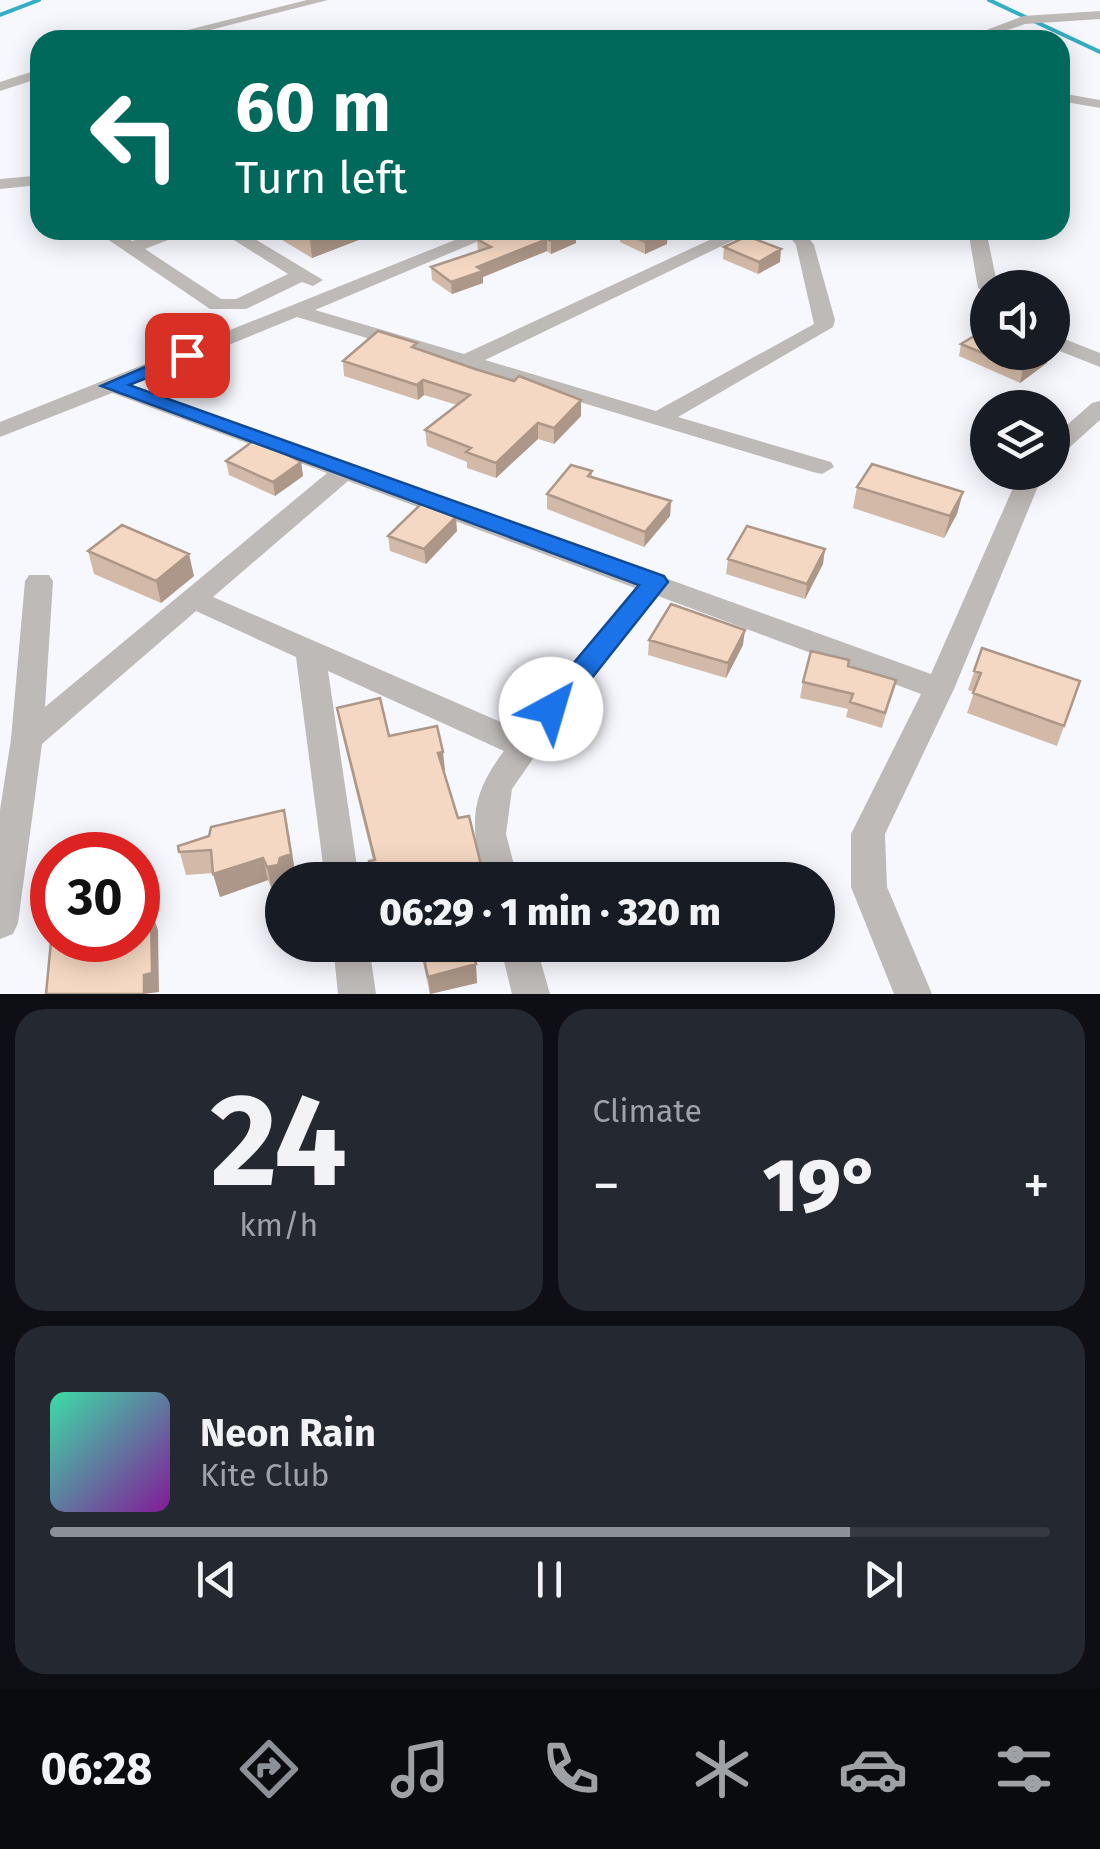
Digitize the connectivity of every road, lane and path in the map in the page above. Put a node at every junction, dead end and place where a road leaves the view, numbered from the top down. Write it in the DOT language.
graph roads {
  1 [pos="322,0"];
  2 [pos="1100,15"];
  3 [pos="196,30"];
  4 [pos="993,30"];
  5 [pos="30,76"];
  6 [pos="0,87"];
  7 [pos="1070,99"];
  8 [pos="1100,104"];
  9 [pos="30,182"];
  10 [pos="0,184"];
  11 [pos="118,240"];
  12 [pos="154,240"];
  13 [pos="244,240"];
  14 [pos="471,240"];
  15 [pos="725,240"];
  16 [pos="802,240"];
  17 [pos="979,240"];
  18 [pos="130,248"];
  19 [pos="985,270"];
  20 [pos="304,274"];
  21 [pos="338,294"];
  22 [pos="297,310"];
  23 [pos="1070,348"];
  24 [pos="1100,361"];
  25 [pos="466,362"];
  26 [pos="111,386"];
  27 [pos="1100,408"];
  28 [pos="658,419"];
  29 [pos="0,430"];
  30 [pos="1070,435"];
  31 [pos="822,467"];
  32 [pos="346,470"];
  33 [pos="1024,490"];
  34 [pos="39,581"];
  35 [pos="656,582"];
  36 [pos="193,600"];
  37 [pos="310,651"];
  38 [pos="939,689"];
  39 [pos="27,739"];
  40 [pos="524,746"];
  41 [pos="339,862"];
  42 [pos="496,862"];
  43 [pos="0,923"];
  44 [pos="353,962"];
  45 [pos="523,962"];
  46 [pos="358,994"];
  47 [pos="531,994"];
  48 [pos="913,994"];
  1 -- 3 [label="street"];
  2 -- 4 [label="street"];
  5 -- 6 [label="street"];
  7 -- 8 [label="street"];
  9 -- 10 [label="street"];
  11 -- 18 [label="street"];
  12 -- 18 [label="street"];
  13 -- 20 [label="street"];
  14 -- 21 [label="street"];
  15 -- 25 [label="street"];
  16 -- 28 [label="street"];
  17 -- 19 [label="street"];
  18 -- 20 [label="street"];
  20 -- 21 [label="street"];
  21 -- 22 [label="street"];
  22 -- 25 [label="street"];
  22 -- 26 [label="street"];
  23 -- 24 [label="street"];
  25 -- 28 [label="street"];
  26 -- 29 [label="street"];
  26 -- 32 [label="street"];
  27 -- 30 [label="street"];
  28 -- 31 [label="street"];
  32 -- 35 [label="street"];
  32 -- 36 [label="street"];
  33 -- 38 [label="street"];
  34 -- 39 [label="street"];
  35 -- 38 [label="street"];
  35 -- 40 [label="street"];
  36 -- 37 [label="street"];
  36 -- 39 [label="street"];
  37 -- 40 [label="street"];
  37 -- 41 [label="street"];
  38 -- 48 [label="street"];
  39 -- 43 [label="street"];
  40 -- 42 [label="street"];
  44 -- 46 [label="street"];
  45 -- 47 [label="street"];
}
